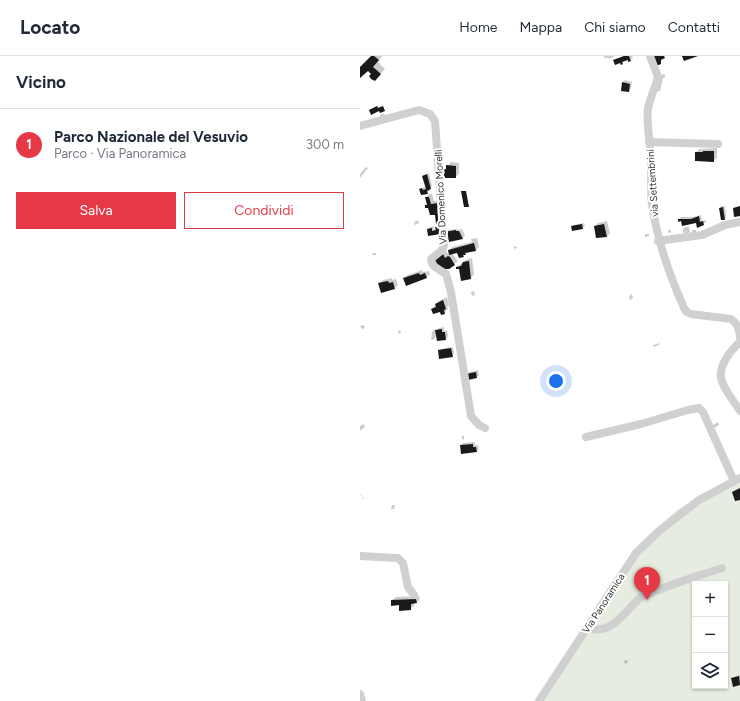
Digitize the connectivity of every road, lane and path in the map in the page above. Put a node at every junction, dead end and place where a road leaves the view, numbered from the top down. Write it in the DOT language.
graph roads {
  1 [pos="650,56"];
  2 [pos="360,126"];
  3 [pos="649,142"];
  4 [pos="718,144"];
  5 [pos="740,222"];
  6 [pos="658,241"];
  7 [pos="740,337"];
  8 [pos="740,342"];
  9 [pos="740,411"];
  10 [pos="485,428"];
  11 [pos="586,436"];
  12 [pos="737,480"];
  13 [pos="360,494"];
  14 [pos="364,499"];
  15 [pos="360,556"];
  16 [pos="722,568"];
  17 [pos="414,595"];
  18 [pos="587,628"];
  19 [pos="360,694"];
  20 [pos="362,701"];
  21 [pos="539,701"];
  1 -- 3 [label="street, via Settembrini"];
  2 -- 10 [label="street, Via Domenico Morelli"];
  3 -- 4 [label="street"];
  3 -- 6 [label="street, via Settembrini"];
  5 -- 6 [label="street"];
  6 -- 7 [label="street, via Settembrini"];
  8 -- 9 [label="street"];
  11 -- 12 [label="street"];
  12 -- 18 [label="street, Via Panoramica"];
  13 -- 14 [label="path"];
  15 -- 17 [label="street"];
  16 -- 18 [label="street"];
  18 -- 21 [label="street, Via Panoramica"];
  19 -- 20 [label="street"];
}
